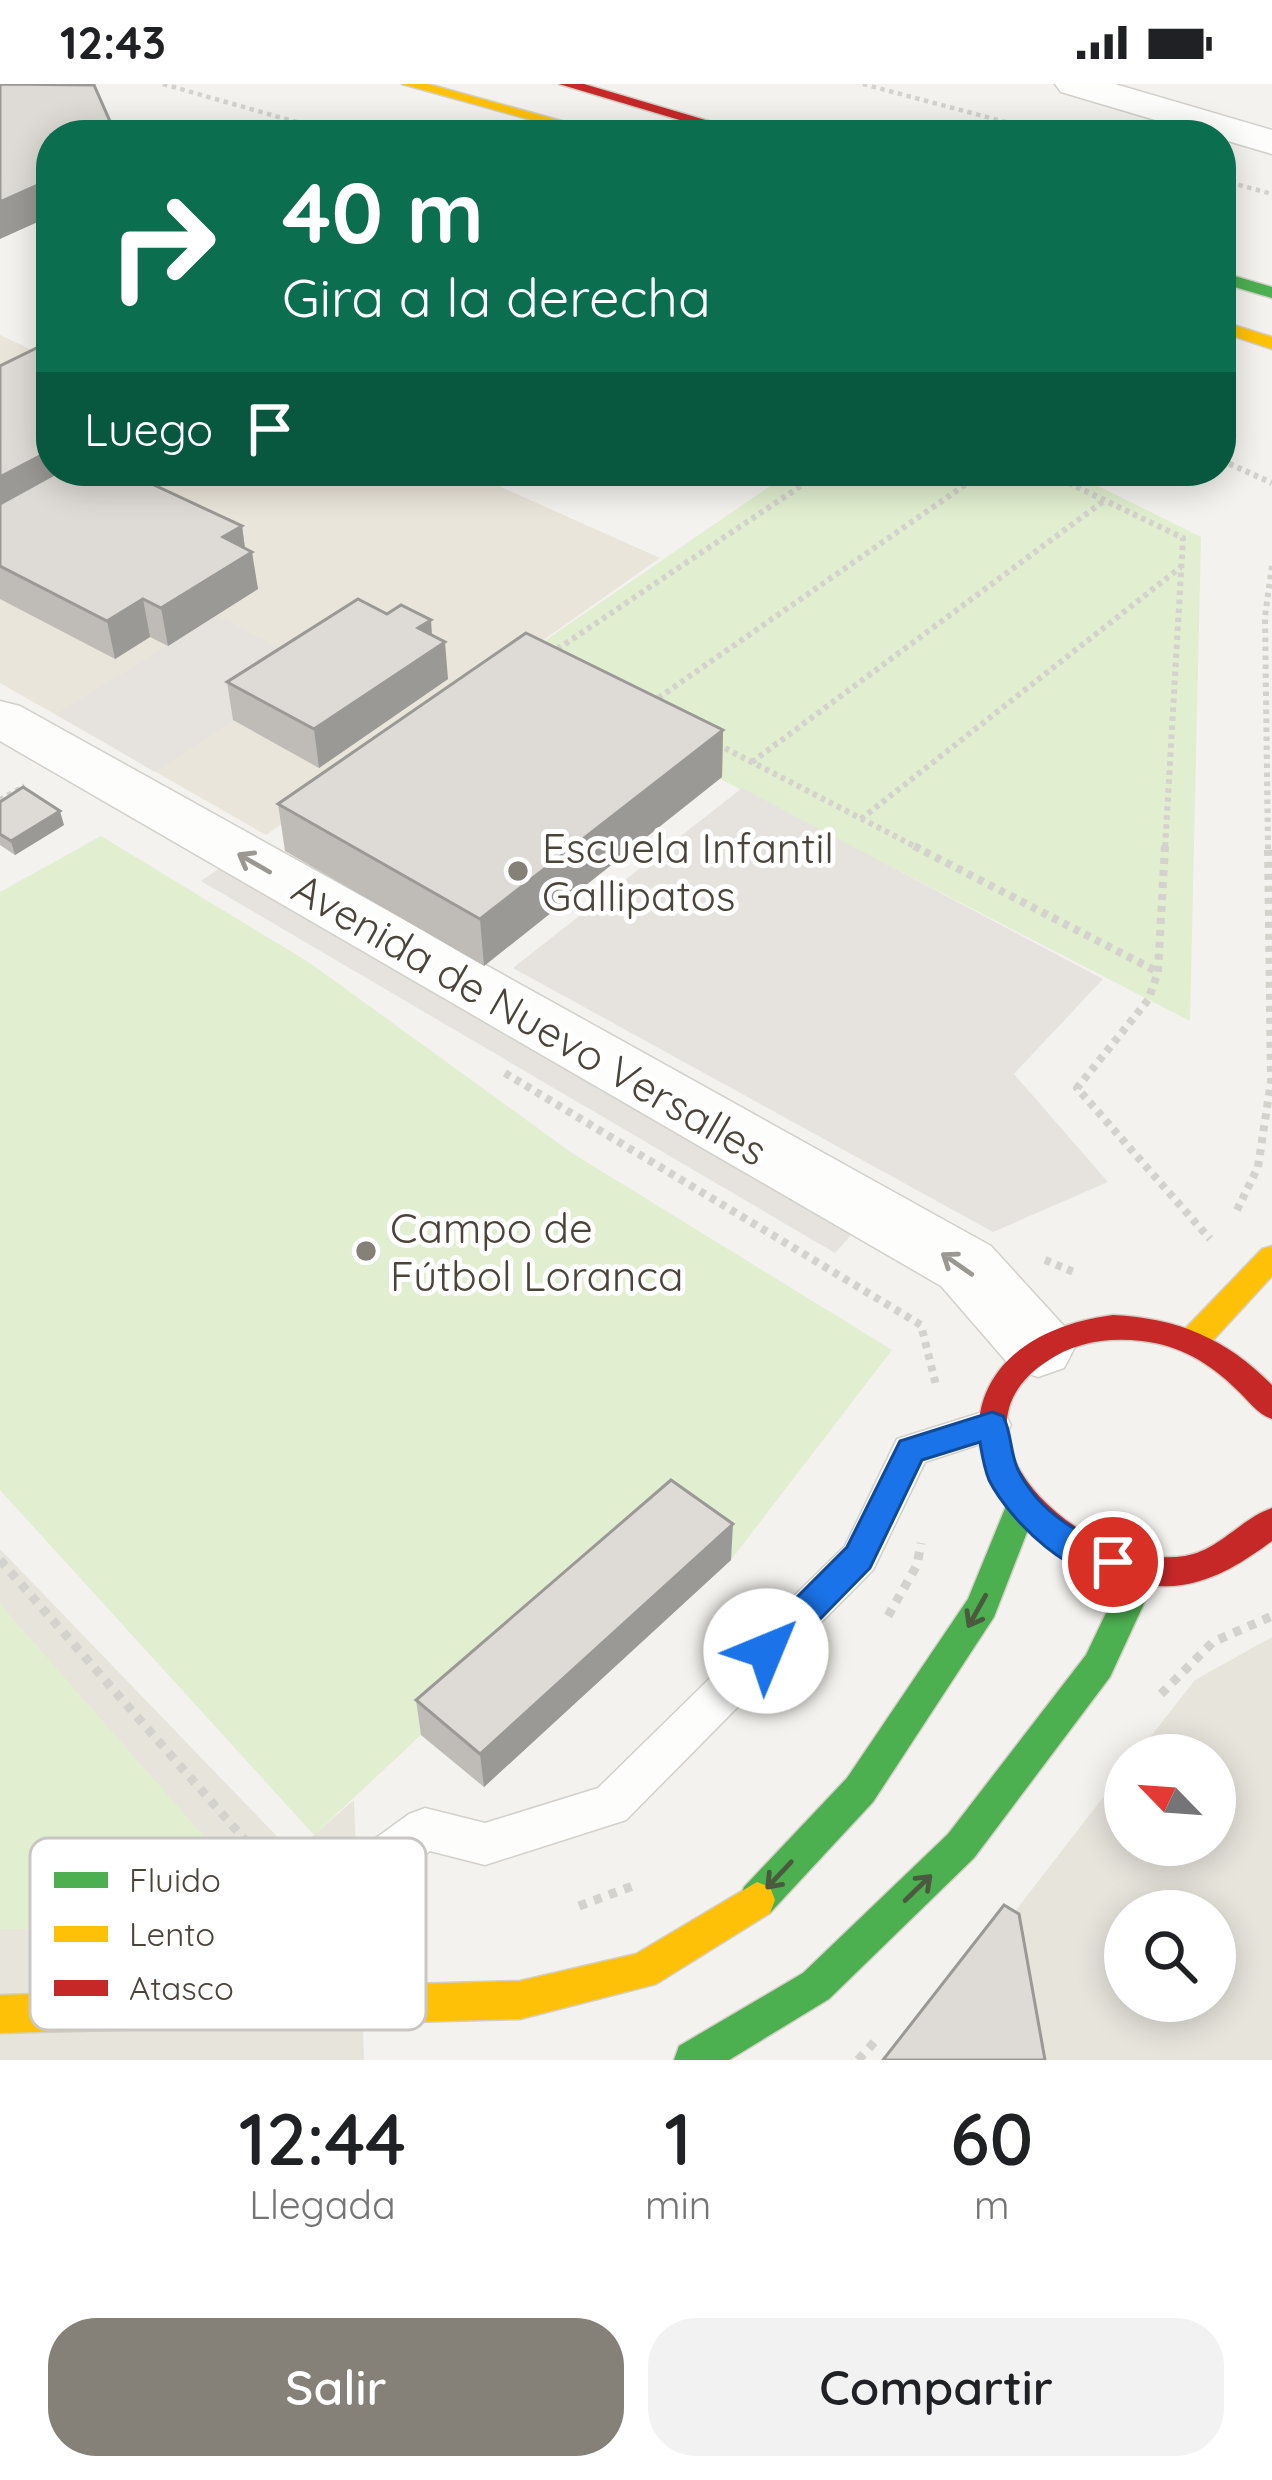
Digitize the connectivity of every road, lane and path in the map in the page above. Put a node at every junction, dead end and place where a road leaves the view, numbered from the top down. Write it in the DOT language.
graph roads {
  1 [pos="164,84"];
  2 [pos="410,84"];
  3 [pos="567,84"];
  4 [pos="863,84"];
  5 [pos="1082,85"];
  6 [pos="290,120"];
  7 [pos="547,120"];
  8 [pos="695,120"];
  9 [pos="998,120"];
  10 [pos="1199,120"];
  11 [pos="1236,131"];
  12 [pos="1272,142"];
  13 [pos="1236,184"];
  14 [pos="1272,194"];
  15 [pos="1236,282"];
  16 [pos="1272,293"];
  17 [pos="1236,331"];
  18 [pos="1272,343"];
  19 [pos="1236,467"];
  20 [pos="1272,483"];
  21 [pos="802,486"];
  22 [pos="963,486"];
  23 [pos="1076,486"];
  24 [pos="1105,500"];
  25 [pos="1272,566"];
  26 [pos="1181,567"];
  27 [pos="567,667"];
  28 [pos="667,718"];
  29 [pos="709,740"];
  30 [pos="13,751"];
  31 [pos="752,762"];
  32 [pos="48,796"];
  33 [pos="0,800"];
  34 [pos="861,819"];
  35 [pos="1158,972"];
  36 [pos="498,1068"];
  37 [pos="1228,1227"];
  38 [pos="1218,1247"];
  39 [pos="1034,1256"];
  40 [pos="1272,1257"];
  41 [pos="1081,1276"];
  42 [pos="1194,1340"];
  43 [pos="1038,1348"];
  44 [pos="1272,1406"];
  45 [pos="992,1425"];
  46 [pos="938,1442"];
  47 [pos="1022,1504"];
  48 [pos="1266,1538"];
  49 [pos="0,1560"];
  50 [pos="1143,1571"];
  51 [pos="882,1626"];
  52 [pos="243,1838"];
  53 [pos="412,1838"];
  54 [pos="643,1883"];
  55 [pos="558,1913"];
  56 [pos="426,2004"];
  57 [pos="30,2013"];
  58 [pos="0,2014"];
  59 [pos="693,2060"];
  1 -- 6 [label="path"];
  2 -- 7 [label="main road"];
  3 -- 8 [label="main road"];
  4 -- 9 [label="path"];
  5 -- 10 [label="street"];
  11 -- 12 [label="street"];
  13 -- 14 [label="path"];
  15 -- 16 [label="main road"];
  17 -- 18 [label="main road"];
  19 -- 20 [label="path"];
  21 -- 27 [label="path"];
  22 -- 28 [label="path"];
  23 -- 24 [label="path"];
  24 -- 26 [label="path"];
  24 -- 31 [label="path"];
  25 -- 37 [label="path"];
  26 -- 34 [label="path"];
  26 -- 35 [label="path"];
  29 -- 31 [label="path"];
  30 -- 32 [label="path"];
  30 -- 33 [label="path"];
  43 -- 30 [label="street, Avenida de Nuevo Versalles, one-way"];
  31 -- 34 [label="path"];
  34 -- 35 [label="path"];
  35 -- 38 [label="path"];
  36 -- 46 [label="path"];
  39 -- 41 [label="path"];
  40 -- 42 [label="main road"];
  42 -- 43 [label="main road"];
  42 -- 44 [label="main road"];
  43 -- 45 [label="main road"];
  45 -- 46 [label="lane"];
  45 -- 47 [label="main road"];
  46 -- 51 [label="path"];
  46 -- 53 [label="lane"];
  47 -- 50 [label="main road"];
  47 -- 56 [label="main road, one-way"];
  48 -- 50 [label="main road"];
  49 -- 52 [label="path"];
  59 -- 50 [label="main road, one-way"];
  54 -- 55 [label="path"];
  57 -- 58 [label="main road"];
}
